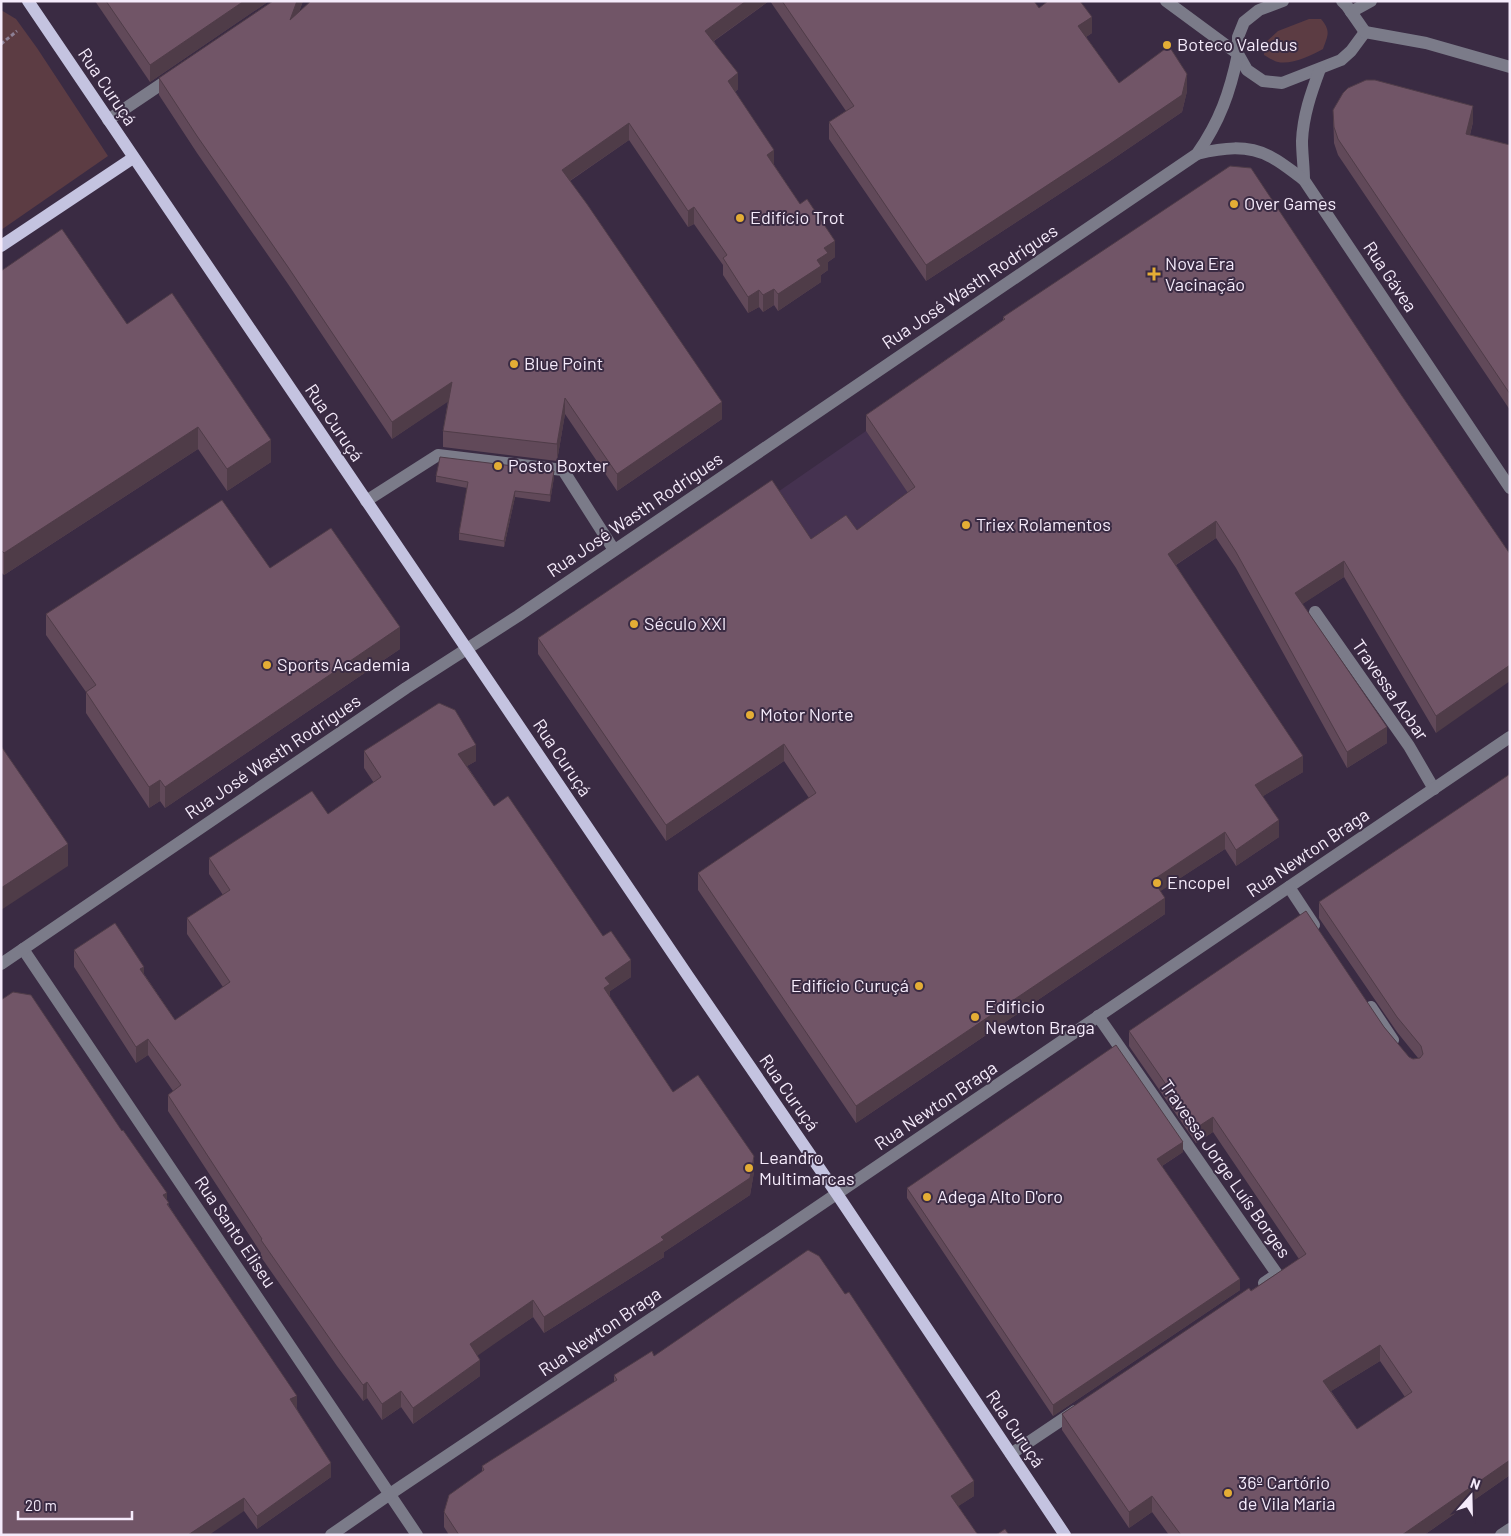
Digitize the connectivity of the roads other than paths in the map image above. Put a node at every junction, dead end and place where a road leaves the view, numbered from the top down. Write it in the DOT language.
graph roads {
  1 [pos="19,1"];
  2 [pos="28,1"];
  3 [pos="1166,1"];
  4 [pos="1342,1"];
  5 [pos="1371,1"];
  6 [pos="1275,2"];
  7 [pos="1351,12"];
  8 [pos="36,14"];
  9 [pos="1365,32"];
  10 [pos="1238,54"];
  11 [pos="1510,67"];
  12 [pos="1320,69"];
  13 [pos="182,70"];
  14 [pos="108,120"];
  15 [pos="1197,154"];
  16 [pos="133,158"];
  17 [pos="1304,180"];
  18 [pos="1,246"];
  19 [pos="1510,488"];
  20 [pos="366,501"];
  21 [pos="614,550"];
  22 [pos="1315,612"];
  23 [pos="466,649"];
  24 [pos="1510,738"];
  25 [pos="1434,790"];
  26 [pos="1289,888"];
  27 [pos="1322,936"];
  28 [pos="23,949"];
  29 [pos="1,964"];
  30 [pos="1364,998"];
  31 [pos="1098,1016"];
  32 [pos="1402,1052"];
  33 [pos="837,1194"];
  34 [pos="1252,1291"];
  35 [pos="1088,1402"];
  36 [pos="1011,1454"];
  37 [pos="390,1494"];
  38 [pos="1510,1529"];
  39 [pos="331,1535"];
  40 [pos="417,1535"];
  41 [pos="1065,1535"];
  42 [pos="1501,1535"];
  1 -- 8 [label="main road"];
  2 -- 8 [label="main road, Rua Curuçá"];
  3 -- 10 [label="street"];
  4 -- 7 [label="street"];
  5 -- 7 [label="street"];
  6 -- 10 [label="street, Rua José Wasth Rodrigues"];
  7 -- 9 [label="street"];
  8 -- 14 [label="main road, Rua Curuçá"];
  9 -- 11 [label="street"];
  9 -- 12 [label="street"];
  10 -- 12 [label="street"];
  10 -- 15 [label="street, Rua José Wasth Rodrigues"];
  12 -- 17 [label="street"];
  13 -- 14 [label="street"];
  14 -- 16 [label="main road, Rua Curuçá"];
  15 -- 17 [label="street"];
  15 -- 21 [label="street, Rua José Wasth Rodrigues"];
  16 -- 18 [label="main road"];
  16 -- 20 [label="main road, Rua Curuçá"];
  17 -- 19 [label="street, Rua Gávea"];
  20 -- 21 [label="street"];
  20 -- 23 [label="main road, Rua Curuçá"];
  21 -- 23 [label="street, Rua José Wasth Rodrigues"];
  22 -- 25 [label="street, Travessa Acbar"];
  23 -- 28 [label="street, Rua José Wasth Rodrigues"];
  23 -- 33 [label="main road, Rua Curuçá"];
  24 -- 25 [label="street, Rua Newton Braga"];
  25 -- 26 [label="street, Rua Newton Braga"];
  26 -- 27 [label="street"];
  26 -- 31 [label="street, Rua Newton Braga"];
  28 -- 29 [label="street, Rua José Wasth Rodrigues"];
  28 -- 37 [label="street, Rua Santo Eliseu"];
  30 -- 32 [label="street"];
  31 -- 33 [label="street, Rua Newton Braga"];
  31 -- 34 [label="street, Travessa Jorge Luís Borges"];
  33 -- 36 [label="main road, Rua Curuçá"];
  33 -- 37 [label="street, Rua Newton Braga"];
  35 -- 36 [label="street"];
  36 -- 41 [label="main road, Rua Curuçá"];
  37 -- 39 [label="street, Rua Newton Braga"];
  37 -- 40 [label="street, Rua Santo Eliseu"];
  38 -- 42 [label="street"];
}
